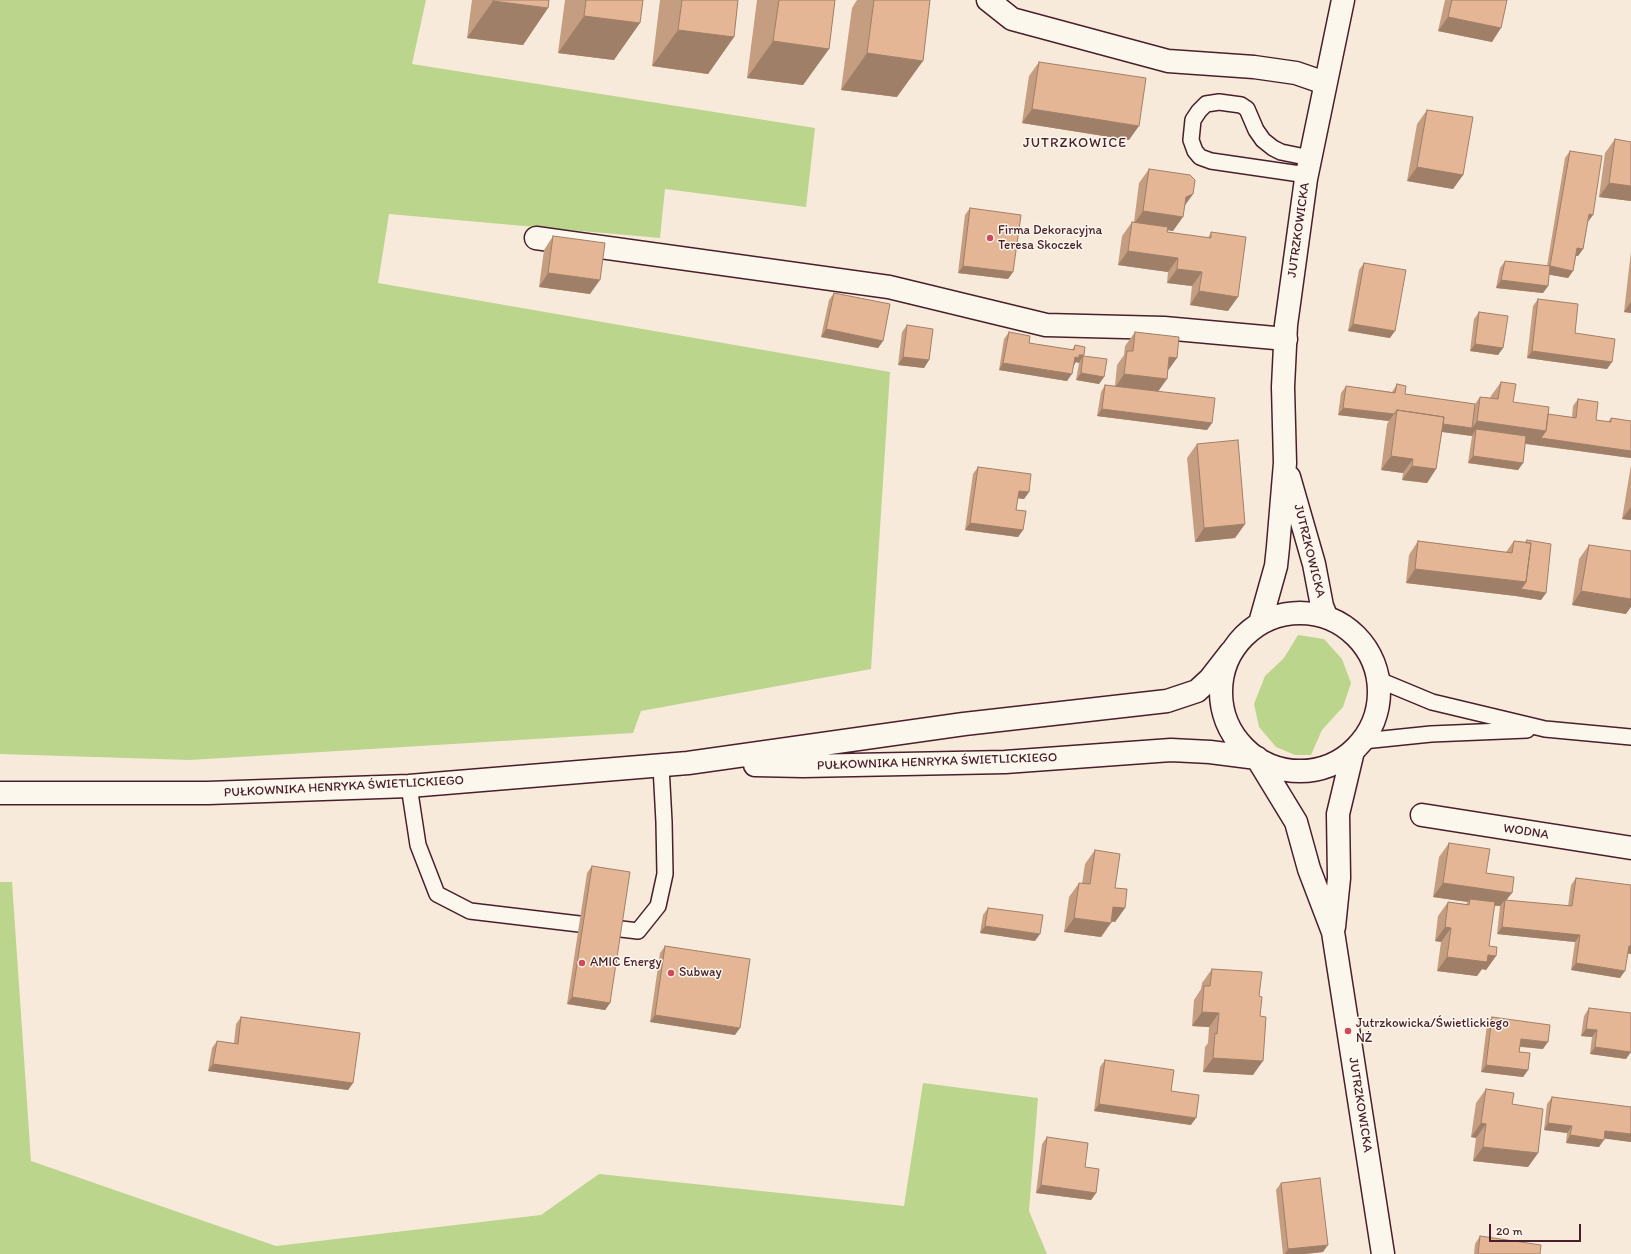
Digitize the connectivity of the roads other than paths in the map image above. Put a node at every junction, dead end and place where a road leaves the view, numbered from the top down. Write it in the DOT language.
graph roads {
  1 [pos="988,0"];
  2 [pos="1342,0"];
  3 [pos="1325,83"];
  4 [pos="1308,167"];
  5 [pos="536,238"];
  6 [pos="1286,339"];
  7 [pos="1285,463"];
  8 [pos="1326,616"];
  9 [pos="1260,623"];
  10 [pos="1231,652"];
  11 [pos="1379,680"];
  12 [pos="1544,729"];
  13 [pos="1631,737"];
  14 [pos="1358,746"];
  15 [pos="1257,758"];
  16 [pos="688,764"];
  17 [pos="661,766"];
  18 [pos="409,786"];
  19 [pos="0,793"];
  20 [pos="1422,815"];
  21 [pos="1631,848"];
  22 [pos="1333,932"];
  23 [pos="1383,1254"];
  1 -- 3 [label="street"];
  2 -- 3 [label="street, JUTRZKOWICKA"];
  3 -- 4 [label="street, JUTRZKOWICKA"];
  4 -- 4 [label="lane"];
  4 -- 6 [label="street, JUTRZKOWICKA"];
  5 -- 6 [label="street"];
  6 -- 7 [label="street, JUTRZKOWICKA"];
  7 -- 8 [label="street, JUTRZKOWICKA"];
  7 -- 9 [label="street, JUTRZKOWICKA"];
  8 -- 9 [label="street, PUŁKOWNIKA HENRYKA ŚWIETLICKIEGO"];
  8 -- 11 [label="street, PUŁKOWNIKA HENRYKA ŚWIETLICKIEGO"];
  9 -- 10 [label="street, PUŁKOWNIKA HENRYKA ŚWIETLICKIEGO"];
  10 -- 15 [label="street"];
  10 -- 16 [label="street, PUŁKOWNIKA HENRYKA ŚWIETLICKIEGO"];
  11 -- 12 [label="lane"];
  11 -- 14 [label="street, PUŁKOWNIKA HENRYKA ŚWIETLICKIEGO"];
  12 -- 13 [label="lane"];
  12 -- 14 [label="lane"];
  14 -- 15 [label="street"];
  14 -- 22 [label="street, JUTRZKOWICKA"];
  15 -- 16 [label="street, PUŁKOWNIKA HENRYKA ŚWIETLICKIEGO"];
  15 -- 22 [label="street, JUTRZKOWICKA"];
  16 -- 17 [label="street, PUŁKOWNIKA HENRYKA ŚWIETLICKIEGO"];
  17 -- 18 [label="street, PUŁKOWNIKA HENRYKA ŚWIETLICKIEGO"];
  17 -- 18 [label="lane"];
  18 -- 19 [label="street, PUŁKOWNIKA HENRYKA ŚWIETLICKIEGO"];
  20 -- 21 [label="street, WODNA"];
  22 -- 23 [label="street, JUTRZKOWICKA"];
}
